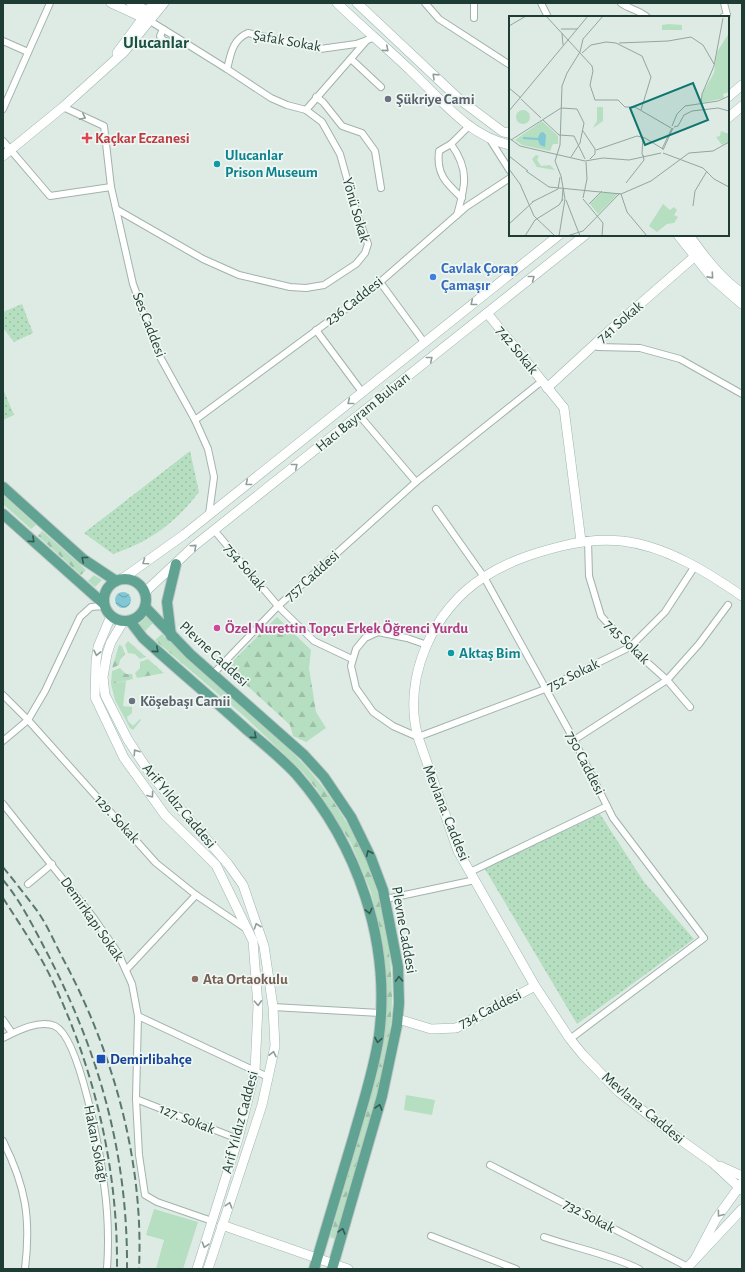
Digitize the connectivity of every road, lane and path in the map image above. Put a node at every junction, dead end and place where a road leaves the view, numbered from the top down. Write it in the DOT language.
graph roads {
  1 [pos="50,3"];
  2 [pos="111,3"];
  3 [pos="131,3"];
  4 [pos="154,3"];
  5 [pos="164,3"];
  6 [pos="337,3"];
  7 [pos="357,3"];
  8 [pos="425,3"];
  9 [pos="474,3"];
  10 [pos="541,3"];
  11 [pos="621,3"];
  12 [pos="724,3"];
  13 [pos="149,16"];
  14 [pos="548,16"];
  15 [pos="646,16"];
  16 [pos="725,16"];
  17 [pos="474,18"];
  18 [pos="371,38"];
  19 [pos="3,41"];
  20 [pos="28,52"];
  21 [pos="351,59"];
  22 [pos="509,64"];
  23 [pos="227,69"];
  24 [pos="742,86"];
  25 [pos="381,87"];
  26 [pos="729,96"];
  27 [pos="316,97"];
  28 [pos="742,106"];
  29 [pos="63,107"];
  30 [pos="3,109"];
  31 [pos="306,110"];
  32 [pos="729,117"];
  33 [pos="470,125"];
  34 [pos="509,133"];
  35 [pos="488,137"];
  36 [pos="3,141"];
  37 [pos="451,144"];
  38 [pos="509,145"];
  39 [pos="7,153"];
  40 [pos="509,169"];
  41 [pos="509,179"];
  42 [pos="111,187"];
  43 [pos="381,188"];
  44 [pos="462,198"];
  45 [pos="116,209"];
  46 [pos="456,216"];
  47 [pos="558,236"];
  48 [pos="584,236"];
  49 [pos="679,236"];
  50 [pos="690,236"];
  51 [pos="694,257"];
  52 [pos="380,282"];
  53 [pos="742,294"];
  54 [pos="742,304"];
  55 [pos="487,313"];
  56 [pos="316,330"];
  57 [pos="424,342"];
  58 [pos="598,347"];
  59 [pos="545,385"];
  60 [pos="362,392"];
  61 [pos="742,394"];
  62 [pos="359,415"];
  63 [pos="195,420"];
  64 [pos="416,482"];
  65 [pos="3,487"];
  66 [pos="436,509"];
  67 [pos="3,514"];
  68 [pos="209,514"];
  69 [pos="214,530"];
  70 [pos="584,541"];
  71 [pos="176,564"];
  72 [pos="695,566"];
  73 [pos="484,577"];
  74 [pos="119,580"];
  75 [pos="145,592"];
  76 [pos="742,596"];
  77 [pos="104,605"];
  78 [pos="278,606"];
  79 [pos="728,606"];
  80 [pos="145,607"];
  81 [pos="111,616"];
  82 [pos="127,621"];
  83 [pos="171,636"];
  84 [pos="427,645"];
  85 [pos="630,647"];
  86 [pos="352,659"];
  87 [pos="213,674"];
  88 [pos="667,680"];
  89 [pos="545,689"];
  90 [pos="3,695"];
  91 [pos="690,707"];
  92 [pos="28,720"];
  93 [pos="418,736"];
  94 [pos="574,740"];
  95 [pos="3,741"];
  96 [pos="3,804"];
  97 [pos="607,806"];
  98 [pos="52,864"];
  99 [pos="470,872"];
  100 [pos="475,880"];
  101 [pos="28,884"];
  102 [pos="196,894"];
  103 [pos="386,899"];
  104 [pos="245,928"];
  105 [pos="126,970"];
  106 [pos="535,986"];
  107 [pos="272,1007"];
  108 [pos="380,1014"];
  109 [pos="138,1016"];
  110 [pos="398,1018"];
  111 [pos="3,1020"];
  112 [pos="12,1033"];
  113 [pos="3,1038"];
  114 [pos="570,1039"];
  115 [pos="255,1071"];
  116 [pos="268,1077"];
  117 [pos="136,1099"];
  118 [pos="238,1139"];
  119 [pos="3,1141"];
  120 [pos="713,1163"];
  121 [pos="490,1165"];
  122 [pos="742,1176"];
  123 [pos="741,1187"];
  124 [pos="742,1210"];
  125 [pos="212,1221"];
  126 [pos="222,1225"];
  127 [pos="431,1236"];
  128 [pos="544,1237"];
  129 [pos="317,1258"];
  130 [pos="694,1260"];
  131 [pos="333,1266"];
  132 [pos="687,1268"];
  133 [pos="25,1269"];
  134 [pos="107,1269"];
  135 [pos="197,1269"];
  136 [pos="208,1269"];
  137 [pos="314,1269"];
  138 [pos="348,1269"];
  139 [pos="516,1269"];
  140 [pos="639,1269"];
  1 -- 20 [label="street"];
  2 -- 13 [label="main road"];
  3 -- 13 [label="main road"];
  4 -- 13 [label="main road"];
  5 -- 13 [label="main road"];
  6 -- 18 [label="main road"];
  34 -- 7 [label="main road, one-way"];
  8 -- 22 [label="street"];
  9 -- 17 [label="street"];
  10 -- 14 [label="street"];
  11 -- 15 [label="street"];
  12 -- 16 [label="street"];
  13 -- 23 [label="street"];
  13 -- 29 [label="main road"];
  18 -- 21 [label="street"];
  18 -- 23 [label="street, Şafak Sokak"];
  18 -- 33 [label="main road, one-way"];
  19 -- 20 [label="street"];
  20 -- 30 [label="street"];
  21 -- 25 [label="street"];
  21 -- 27 [label="street"];
  23 -- 31 [label="street, Yönü Sokak"];
  24 -- 26 [label="main road"];
  27 -- 31 [label="street"];
  27 -- 43 [label="street"];
  28 -- 32 [label="main road"];
  29 -- 39 [label="main road"];
  29 -- 42 [label="street, Ses Caddesi, one-way"];
  31 -- 45 [label="street, Yönü Sokak"];
  33 -- 35 [label="main road"];
  33 -- 37 [label="street"];
  35 -- 38 [label="main road"];
  35 -- 40 [label="street"];
  36 -- 39 [label="street"];
  37 -- 44 [label="street"];
  37 -- 44 [label="street"];
  39 -- 42 [label="street"];
  41 -- 46 [label="street, 236 Caddesi"];
  42 -- 45 [label="street, Ses Caddesi"];
  44 -- 46 [label="street"];
  45 -- 63 [label="street, Ses Caddesi"];
  46 -- 52 [label="street, 236 Caddesi"];
  47 -- 57 [label="main road, Hacı Bayram Bulvarı, one-way"];
  55 -- 48 [label="main road, Hacı Bayram Bulvarı, one-way"];
  49 -- 51 [label="main road"];
  50 -- 53 [label="main road"];
  51 -- 54 [label="main road, one-way"];
  51 -- 59 [label="main road, 741 Sokak"];
  52 -- 56 [label="street, 236 Caddesi"];
  52 -- 57 [label="street"];
  55 -- 59 [label="main road, 742 Sokak"];
  62 -- 55 [label="main road, Hacı Bayram Bulvarı, one-way"];
  56 -- 60 [label="street"];
  56 -- 63 [label="street, 236 Caddesi"];
  57 -- 60 [label="main road, Hacı Bayram Bulvarı"];
  58 -- 61 [label="street"];
  59 -- 64 [label="street, 757 Caddesi"];
  59 -- 70 [label="main road, 745 Sokak"];
  60 -- 68 [label="main road, Hacı Bayram Bulvarı, one-way"];
  62 -- 64 [label="street"];
  69 -- 62 [label="main road, Hacı Bayram Bulvarı, one-way"];
  63 -- 68 [label="street, Ses Caddesi"];
  64 -- 78 [label="street, 757 Caddesi"];
  74 -- 65 [label="main road, one-way"];
  66 -- 73 [label="street, 750 Caddesi"];
  67 -- 77 [label="main road, one-way"];
  68 -- 74 [label="main road, Hacı Bayram Bulvarı, one-way"];
  71 -- 69 [label="main road, Hacı Bayram Bulvarı, one-way"];
  69 -- 78 [label="street, 754 Sokak"];
  70 -- 72 [label="main road, Mevlana. Caddesi"];
  70 -- 73 [label="main road, Mevlana. Caddesi"];
  70 -- 85 [label="street, 745 Sokak"];
  71 -- 75 [label="main road, Hacı Bayram Bulvarı"];
  71 -- 83 [label="main road"];
  72 -- 76 [label="main road, Mevlana. Caddesi"];
  72 -- 85 [label="street, 752 Sokak"];
  73 -- 84 [label="main road, Mevlana. Caddesi"];
  73 -- 89 [label="street, 750 Caddesi"];
  74 -- 75 [label="main road"];
  74 -- 77 [label="main road"];
  75 -- 80 [label="main road"];
  77 -- 81 [label="main road"];
  77 -- 92 [label="street"];
  78 -- 86 [label="street, 754 Sokak"];
  78 -- 87 [label="street, 757 Caddesi"];
  79 -- 88 [label="street"];
  80 -- 82 [label="main road"];
  80 -- 83 [label="main road, Plevne Caddesi"];
  81 -- 82 [label="main road, Plevne Caddesi"];
  81 -- 104 [label="main road, Arif Yıldız Caddesi, one-way"];
  107 -- 82 [label="main road, Arif Yıldız Caddesi, one-way"];
  82 -- 108 [label="main road, Plevne Caddesi, one-way"];
  83 -- 87 [label="main road, Plevne Caddesi"];
  84 -- 86 [label="street"];
  84 -- 93 [label="main road, Mevlana. Caddesi"];
  85 -- 88 [label="street, 745 Sokak"];
  85 -- 89 [label="street, 752 Sokak"];
  86 -- 93 [label="street"];
  103 -- 87 [label="main road, Plevne Caddesi, one-way"];
  88 -- 91 [label="street, 745 Sokak"];
  88 -- 94 [label="street"];
  89 -- 93 [label="street, 752 Sokak"];
  89 -- 94 [label="street, 750 Caddesi"];
  90 -- 92 [label="street, 129. Sokak"];
  92 -- 95 [label="street"];
  92 -- 102 [label="street, 129. Sokak"];
  93 -- 99 [label="main road, Mevlana. Caddesi"];
  94 -- 97 [label="street, 750 Caddesi"];
  96 -- 98 [label="street, Demirkapı Sokak"];
  97 -- 99 [label="street"];
  97 -- 114 [label="street, 750 Caddesi"];
  98 -- 101 [label="street"];
  98 -- 105 [label="street, Demirkapı Sokak"];
  99 -- 100 [label="main road, Mevlana. Caddesi"];
  100 -- 103 [label="street"];
  100 -- 106 [label="main road, Mevlana. Caddesi"];
  102 -- 104 [label="street, 129. Sokak"];
  102 -- 105 [label="street"];
  110 -- 103 [label="main road, Plevne Caddesi, one-way"];
  104 -- 115 [label="main road, Arif Yıldız Caddesi, one-way"];
  105 -- 109 [label="street, Demirkapı Sokak"];
  106 -- 110 [label="main road, 734 Caddesi"];
  106 -- 114 [label="main road, Mevlana. Caddesi"];
  107 -- 108 [label="street"];
  116 -- 107 [label="main road, Arif Yıldız Caddesi, one-way"];
  108 -- 129 [label="main road, Plevne Caddesi, one-way"];
  109 -- 115 [label="street"];
  109 -- 117 [label="street, Demirkapı Sokak"];
  131 -- 110 [label="main road, Plevne Caddesi, one-way"];
  111 -- 112 [label="street"];
  112 -- 113 [label="street"];
  112 -- 134 [label="street, Hakan Sokağı"];
  114 -- 120 [label="main road, Mevlana. Caddesi"];
  115 -- 116 [label="street"];
  115 -- 118 [label="main road, Arif Yıldız Caddesi"];
  126 -- 116 [label="main road, Arif Yıldız Caddesi, one-way"];
  117 -- 118 [label="street, 127. Sokak"];
  117 -- 125 [label="street, Demirkapı Sokak"];
  118 -- 125 [label="main road, Arif Yıldız Caddesi"];
  119 -- 133 [label="street"];
  120 -- 122 [label="main road, Mevlana. Caddesi"];
  120 -- 123 [label="main road, Mevlana. Caddesi"];
  121 -- 132 [label="street, 732 Sokak"];
  123 -- 130 [label="main road, one-way"];
  124 -- 130 [label="main road"];
  125 -- 135 [label="main road, Arif Yıldız Caddesi, one-way"];
  126 -- 129 [label="main road"];
  126 -- 136 [label="main road, Arif Yıldız Caddesi"];
  127 -- 139 [label="street"];
  128 -- 140 [label="street"];
  129 -- 131 [label="main road"];
  129 -- 137 [label="main road, Plevne Caddesi"];
  130 -- 132 [label="main road"];
  131 -- 138 [label="main road"];
}
